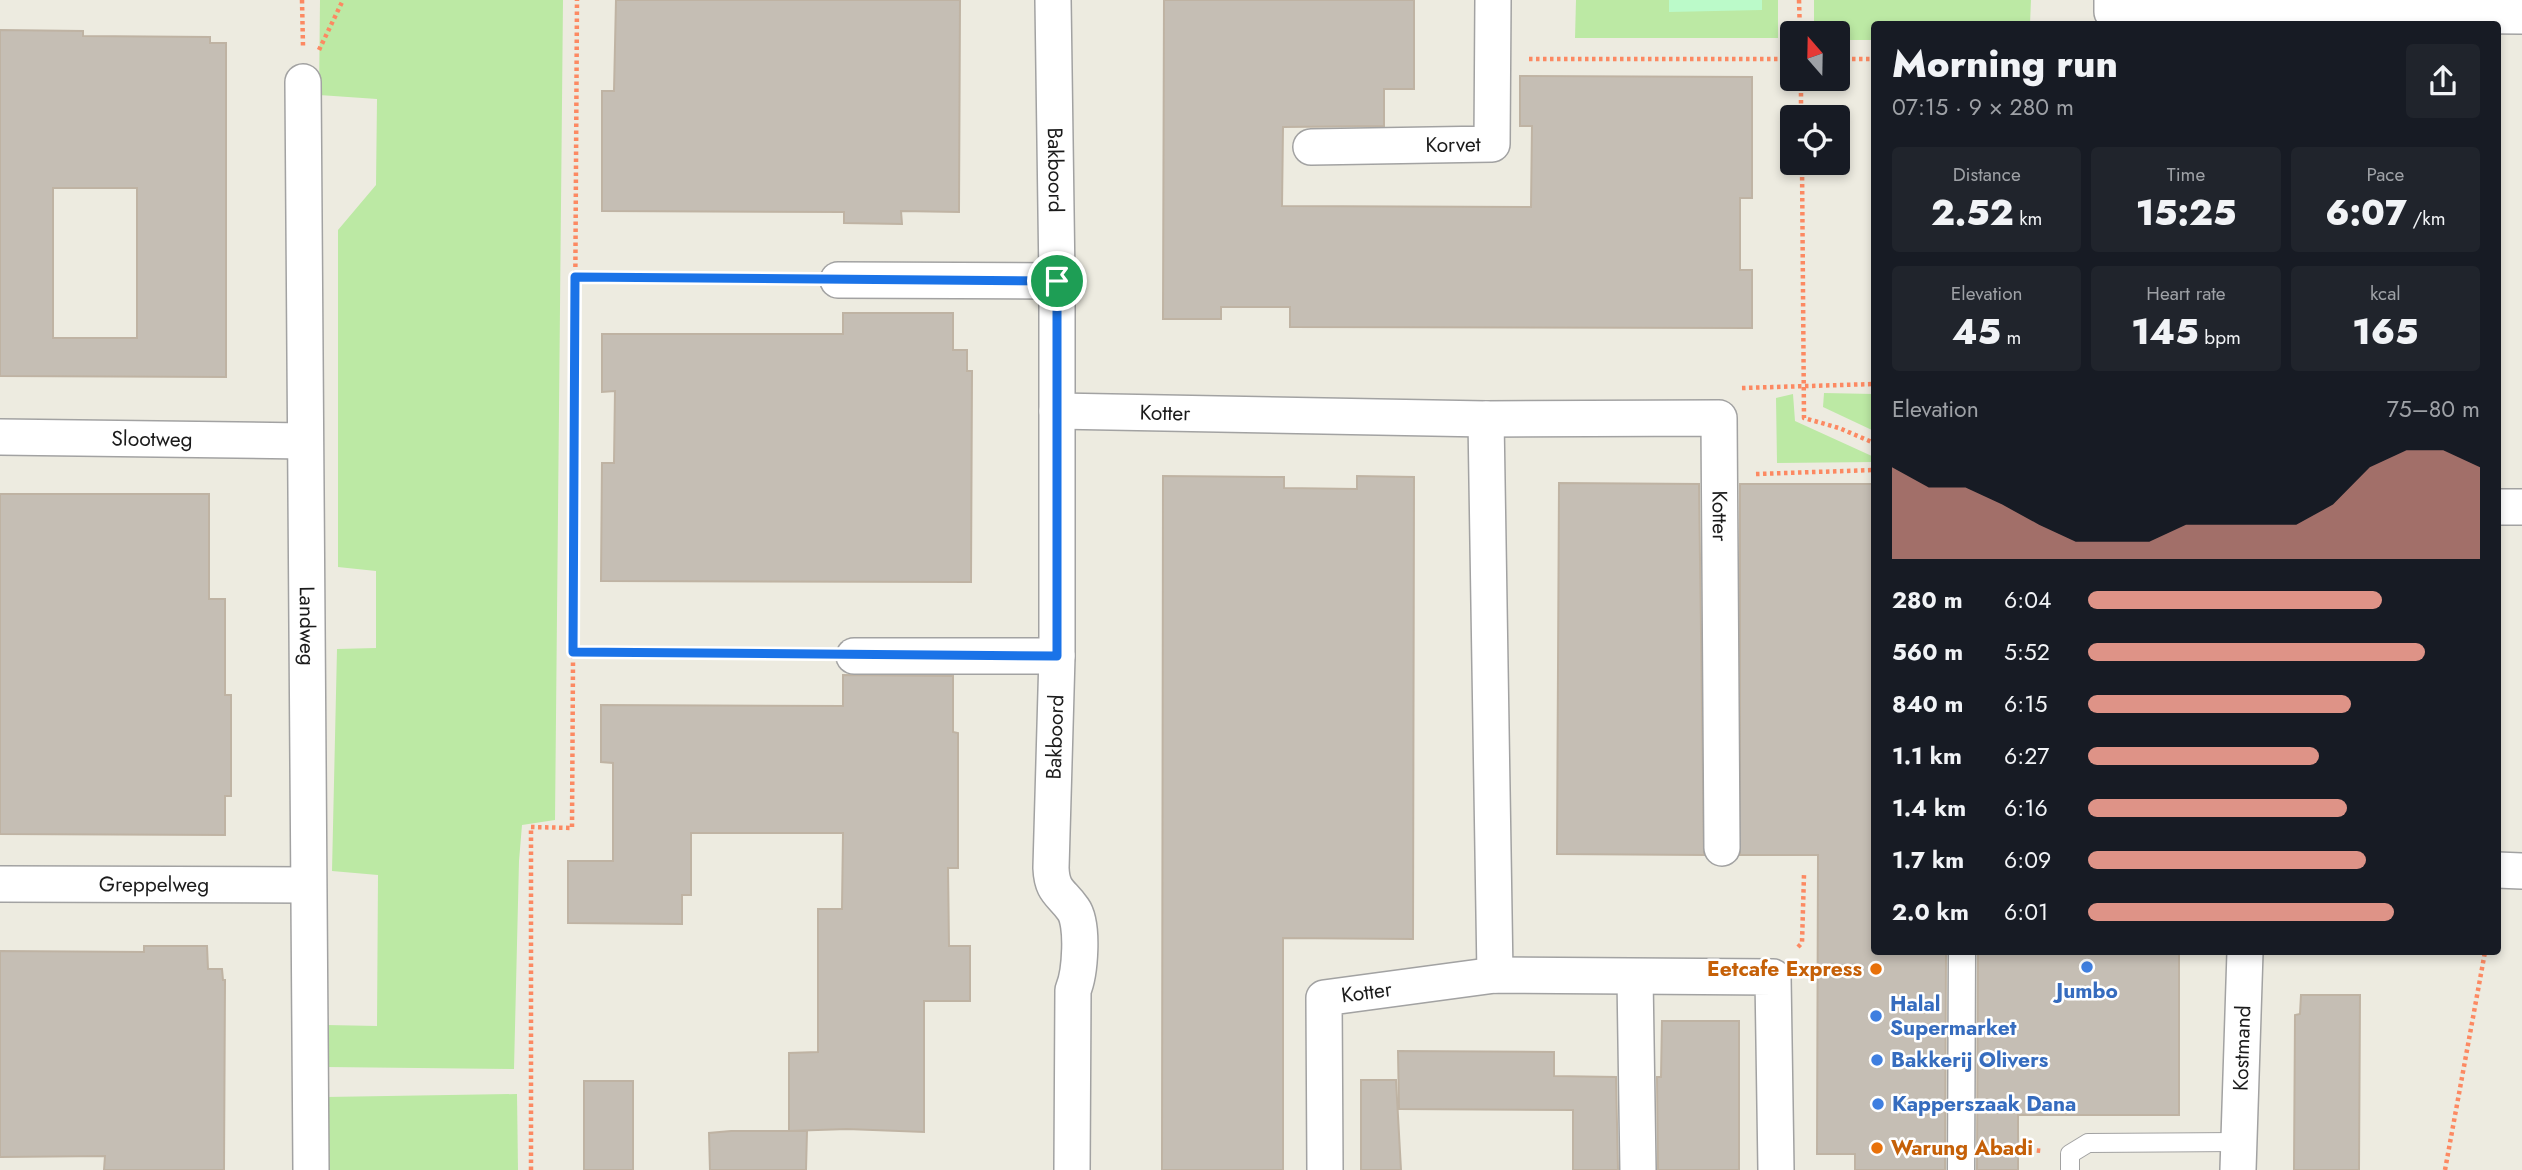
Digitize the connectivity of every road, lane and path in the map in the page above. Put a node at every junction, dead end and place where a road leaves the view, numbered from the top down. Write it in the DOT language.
graph roads {
  1 [pos="343,0"];
  2 [pos="577,0"];
  3 [pos="1053,0"];
  4 [pos="1493,0"];
  5 [pos="1799,0"];
  6 [pos="2112,0"];
  7 [pos="2522,16"];
  8 [pos="1800,21"];
  9 [pos="1493,59"];
  10 [pos="1780,59"];
  11 [pos="1850,59"];
  12 [pos="1871,59"];
  13 [pos="303,82"];
  14 [pos="1311,146"];
  15 [pos="1802,175"];
  16 [pos="575,277"];
  17 [pos="838,280"];
  18 [pos="1057,281"];
  19 [pos="1871,384"];
  20 [pos="1804,386"];
  21 [pos="1057,411"];
  22 [pos="1486,418"];
  23 [pos="1719,418"];
  24 [pos="0,437"];
  25 [pos="305,441"];
  26 [pos="1871,442"];
  27 [pos="1871,470"];
  28 [pos="1720,475"];
  29 [pos="2501,507"];
  30 [pos="2522,507"];
  31 [pos="573,652"];
  32 [pos="854,656"];
  33 [pos="1057,656"];
  34 [pos="1722,848"];
  35 [pos="2501,870"];
  36 [pos="2522,871"];
  37 [pos="1804,875"];
  38 [pos="0,884"];
  39 [pos="308,885"];
  40 [pos="1962,955"];
  41 [pos="2245,955"];
  42 [pos="2484,955"];
  43 [pos="1496,975"];
  44 [pos="1635,976"];
  45 [pos="1773,977"];
  46 [pos="2238,1156"];
  47 [pos="1961,1158"];
  48 [pos="2070,1162"];
  49 [pos="311,1170"];
  50 [pos="530,1170"];
  51 [pos="1072,1170"];
  52 [pos="1325,1170"];
  53 [pos="1638,1170"];
  54 [pos="1776,1170"];
  55 [pos="2445,1170"];
  1 -- 13 [label="path"];
  2 -- 16 [label="path"];
  3 -- 18 [label="street, Bakboord"];
  4 -- 9 [label="street, Korvet"];
  5 -- 8 [label="path"];
  6 -- 7 [label="street"];
  9 -- 10 [label="path"];
  9 -- 14 [label="street, Korvet"];
  11 -- 12 [label="path"];
  13 -- 25 [label="street, Landweg"];
  15 -- 20 [label="path"];
  16 -- 17 [label="path"];
  16 -- 31 [label="path"];
  17 -- 18 [label="street"];
  18 -- 21 [label="street, Bakboord"];
  19 -- 20 [label="path"];
  20 -- 23 [label="path"];
  20 -- 26 [label="path"];
  21 -- 22 [label="street, Kotter"];
  21 -- 33 [label="street, Bakboord"];
  22 -- 23 [label="street, Kotter"];
  22 -- 43 [label="street"];
  23 -- 28 [label="street, Kotter"];
  24 -- 25 [label="street, Slootweg"];
  25 -- 39 [label="street, Landweg"];
  27 -- 28 [label="path"];
  28 -- 34 [label="street, Kotter"];
  29 -- 30 [label="street"];
  31 -- 32 [label="path"];
  31 -- 50 [label="path"];
  32 -- 33 [label="street"];
  33 -- 51 [label="street, Bakboord"];
  35 -- 36 [label="street"];
  37 -- 45 [label="path"];
  38 -- 39 [label="street, Greppelweg"];
  39 -- 49 [label="street, Landweg"];
  40 -- 47 [label="street"];
  41 -- 46 [label="street, Kostmand"];
  42 -- 55 [label="path"];
  43 -- 44 [label="street, Kotter"];
  43 -- 52 [label="street, Kotter"];
  44 -- 45 [label="street, Kotter"];
  44 -- 53 [label="street"];
  45 -- 54 [label="street"];
  46 -- 48 [label="lane, Kostmand"];
  47 -- 48 [label="path"];
}
